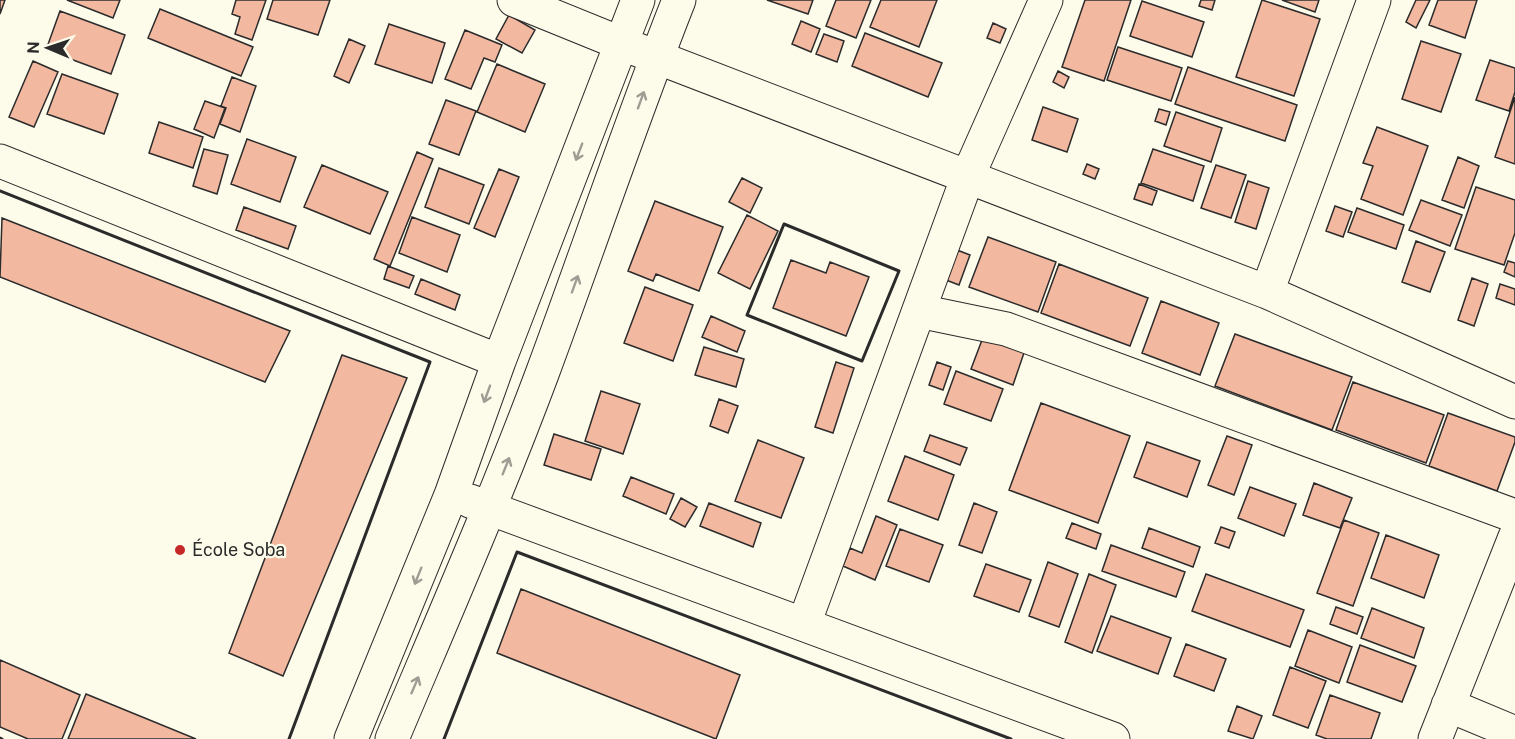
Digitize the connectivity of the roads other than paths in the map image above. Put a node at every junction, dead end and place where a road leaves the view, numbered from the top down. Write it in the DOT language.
graph roads {
  1 [pos="514,0"];
  2 [pos="638,0"];
  3 [pos="680,0"];
  4 [pos="1046,0"];
  5 [pos="1374,0"];
  6 [pos="620,43"];
  7 [pos="657,56"];
  8 [pos="0,161"];
  9 [pos="968,176"];
  10 [pos="1267,292"];
  11 [pos="919,311"];
  12 [pos="499,361"];
  13 [pos="1515,402"];
  14 [pos="451,495"];
  15 [pos="489,508"];
  16 [pos="1515,516"];
  17 [pos="1515,537"];
  18 [pos="804,624"];
  19 [pos="1448,705"];
  20 [pos="1057,729"];
  21 [pos="1515,733"];
  22 [pos="351,739"];
  23 [pos="393,739"];
  24 [pos="1113,739"];
  25 [pos="1435,739"];
  1 -- 6 [label="street"];
  2 -- 6 [label="street"];
  3 -- 7 [label="street"];
  4 -- 9 [label="street"];
  5 -- 10 [label="street"];
  6 -- 7 [label="street"];
  6 -- 12 [label="street, one-way"];
  7 -- 9 [label="street"];
  15 -- 7 [label="street, one-way"];
  8 -- 12 [label="street"];
  9 -- 10 [label="street"];
  9 -- 11 [label="street"];
  10 -- 13 [label="street"];
  11 -- 16 [label="street"];
  11 -- 18 [label="street"];
  12 -- 14 [label="street, one-way"];
  14 -- 15 [label="street"];
  14 -- 22 [label="street, one-way"];
  15 -- 18 [label="street"];
  23 -- 15 [label="street, one-way"];
  17 -- 19 [label="street"];
  18 -- 20 [label="street"];
  19 -- 21 [label="street"];
  19 -- 25 [label="street"];
  20 -- 24 [label="street"];
}
